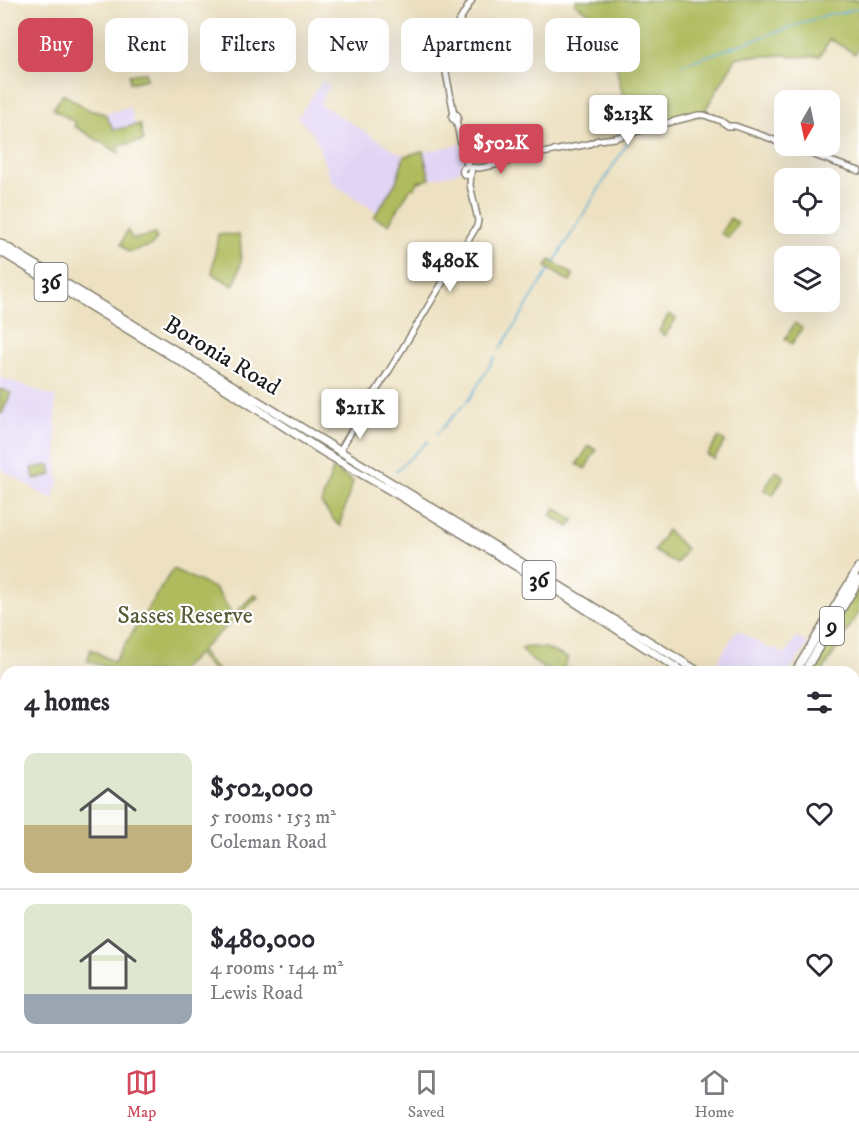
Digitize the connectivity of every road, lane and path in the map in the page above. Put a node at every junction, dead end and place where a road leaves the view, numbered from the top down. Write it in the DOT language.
graph roads {
  1 [pos="472,0"];
  2 [pos="774,140"];
  3 [pos="817,156"];
  4 [pos="468,170"];
  5 [pos="859,171"];
  6 [pos="0,243"];
  7 [pos="0,251"];
  8 [pos="340,451"];
  9 [pos="335,459"];
  10 [pos="859,567"];
  11 [pos="859,580"];
  12 [pos="674,666"];
  13 [pos="689,666"];
  14 [pos="799,666"];
  15 [pos="808,666"];
  1 -- 4 [label="street"];
  2 -- 4 [label="street"];
  3 -- 5 [label="street"];
  4 -- 8 [label="street"];
  6 -- 8 [label="main road, Boronia Road / 36"];
  7 -- 9 [label="main road, Boronia Road / 36"];
  8 -- 9 [label="street"];
  8 -- 13 [label="main road, Boronia Road / 36"];
  9 -- 12 [label="main road, Boronia Road / 36"];
  10 -- 14 [label="main road, 9"];
  11 -- 15 [label="main road, 9"];
}
